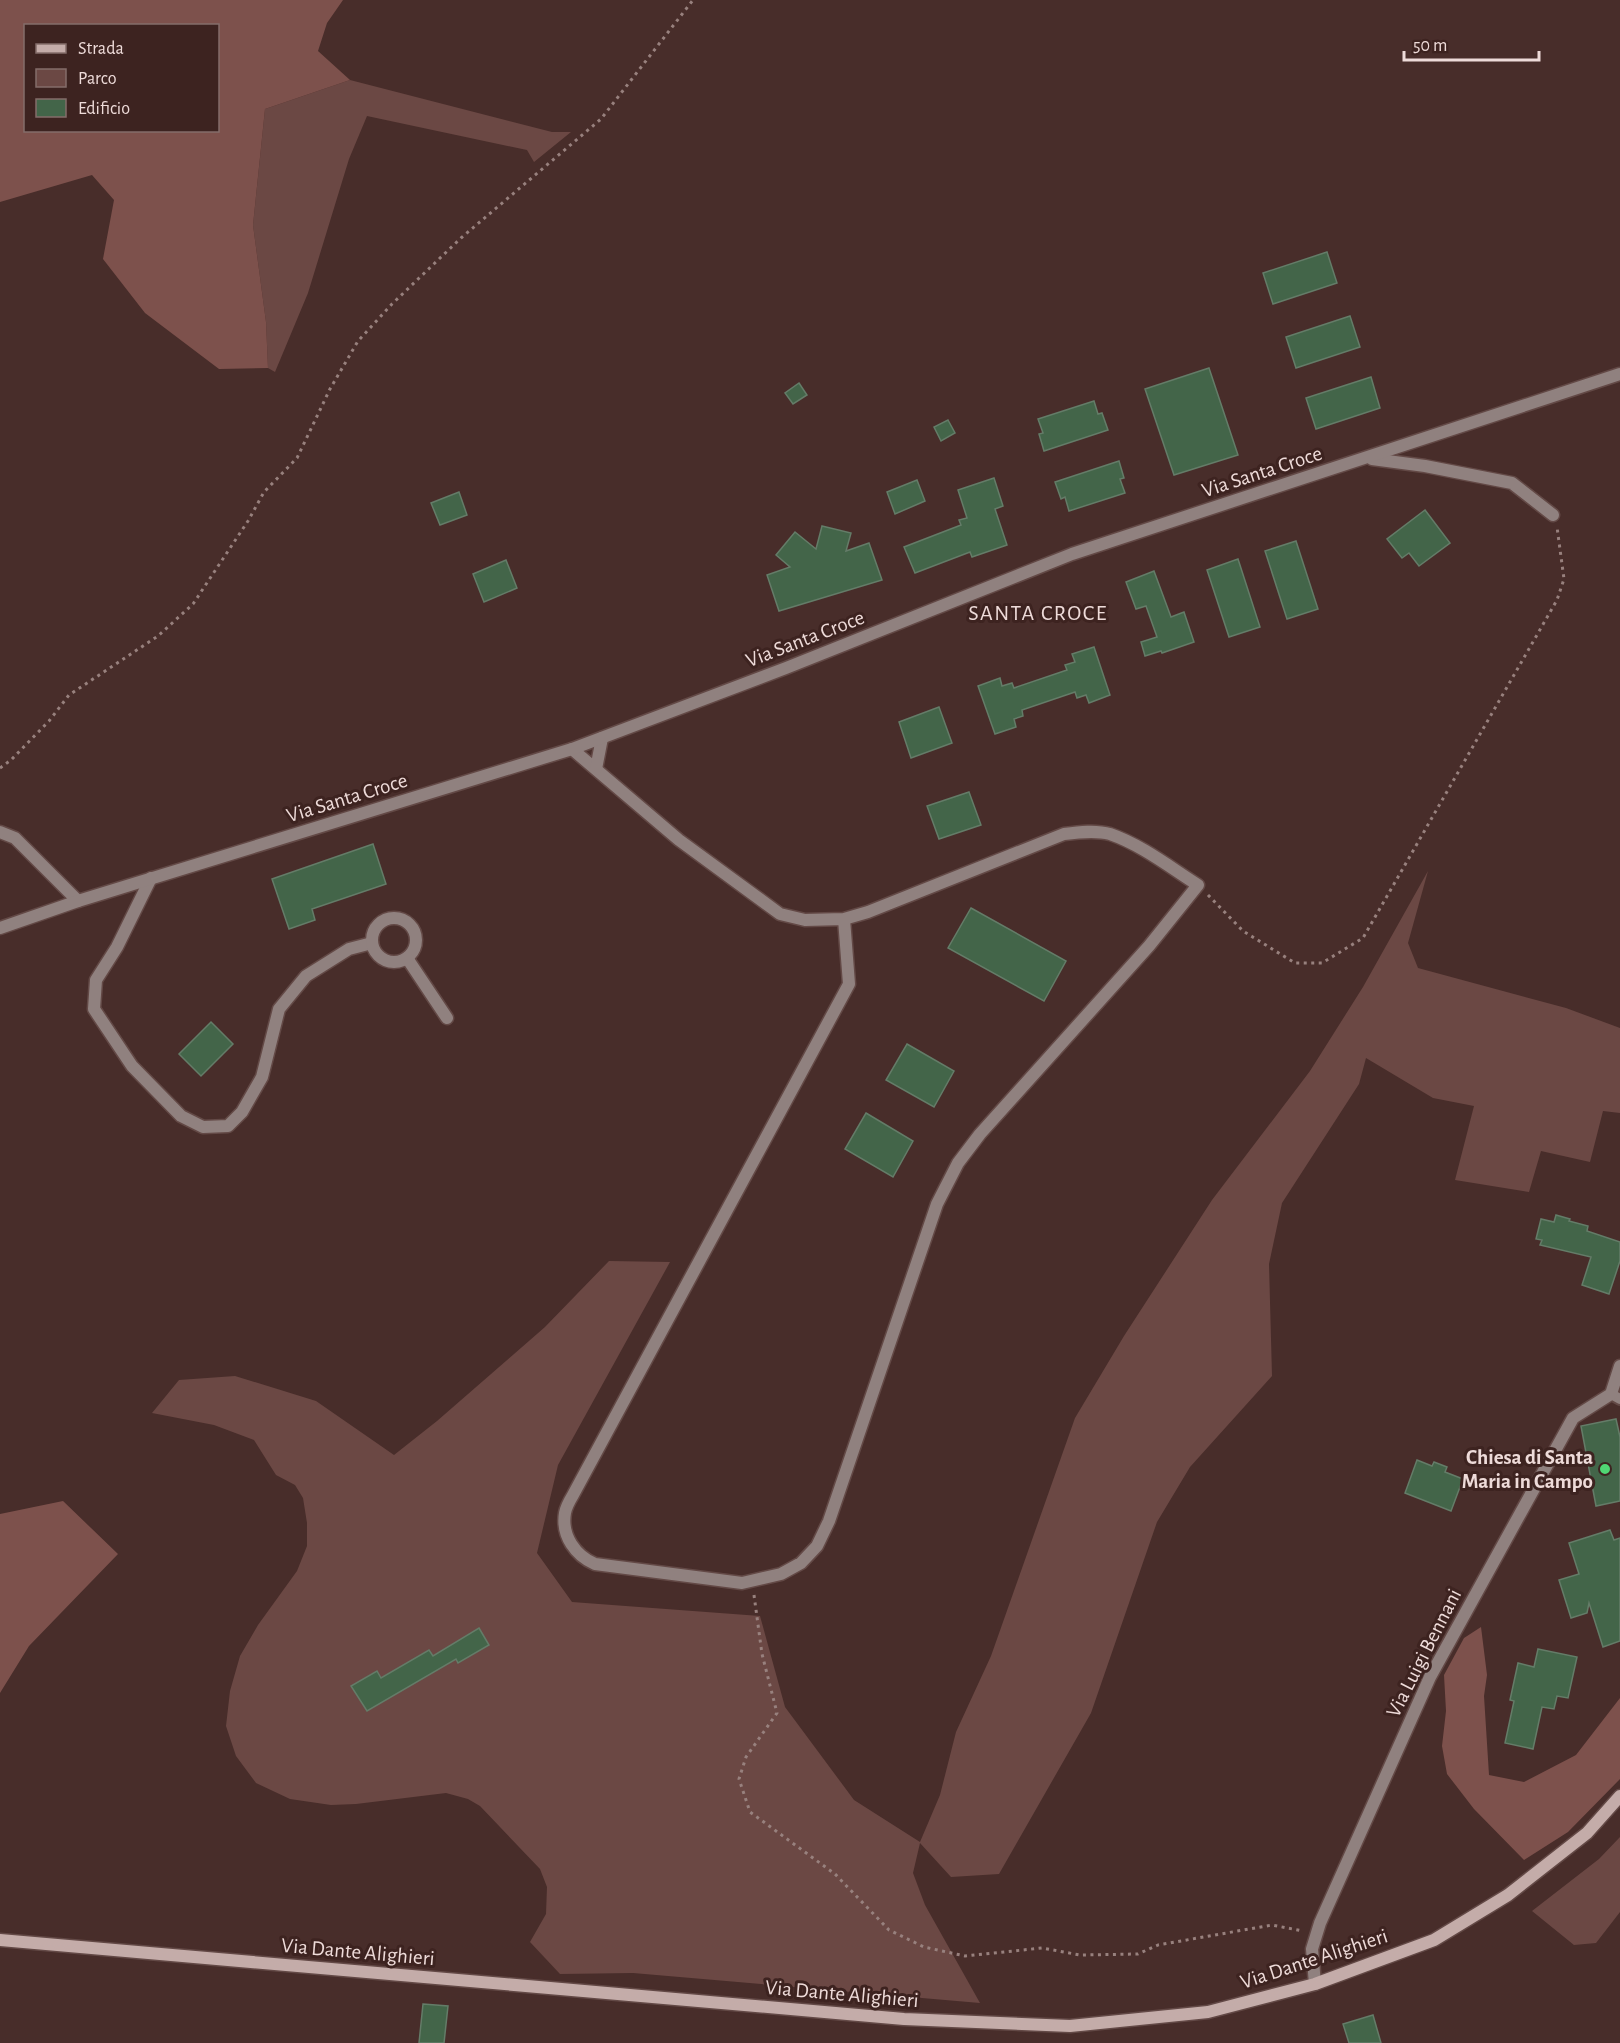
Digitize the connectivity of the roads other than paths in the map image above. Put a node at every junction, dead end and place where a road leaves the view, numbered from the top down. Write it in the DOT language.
graph roads {
  1 [pos="1620,374"];
  2 [pos="1368,458"];
  3 [pos="1552,514"];
  4 [pos="602,738"];
  5 [pos="572,749"];
  6 [pos="596,769"];
  7 [pos="0,832"];
  8 [pos="151,878"];
  9 [pos="78,901"];
  10 [pos="844,919"];
  11 [pos="0,928"];
  12 [pos="372,943"];
  13 [pos="406,958"];
  14 [pos="447,1018"];
  15 [pos="1620,1366"];
  16 [pos="1615,1396"];
  17 [pos="1620,1796"];
  18 [pos="0,1940"];
  19 [pos="1315,1984"];
  1 -- 2 [label="street, Via Santa Croce"];
  2 -- 3 [label="street"];
  2 -- 4 [label="street, Via Santa Croce"];
  4 -- 5 [label="street, Via Santa Croce"];
  4 -- 6 [label="street"];
  5 -- 6 [label="street"];
  5 -- 8 [label="street, Via Santa Croce"];
  6 -- 10 [label="street"];
  7 -- 9 [label="street"];
  8 -- 9 [label="street, Via Santa Croce"];
  8 -- 12 [label="street"];
  9 -- 11 [label="street, Via Santa Croce"];
  10 -- 10 [label="street"];
  12 -- 13 [label="street"];
  12 -- 13 [label="street"];
  13 -- 14 [label="street"];
  15 -- 16 [label="street, Via Luigi Bennani"];
  16 -- 19 [label="street, Via Luigi Bennani"];
  17 -- 19 [label="main road, Via Dante Alighieri"];
  18 -- 19 [label="main road, Via Dante Alighieri"];
}
